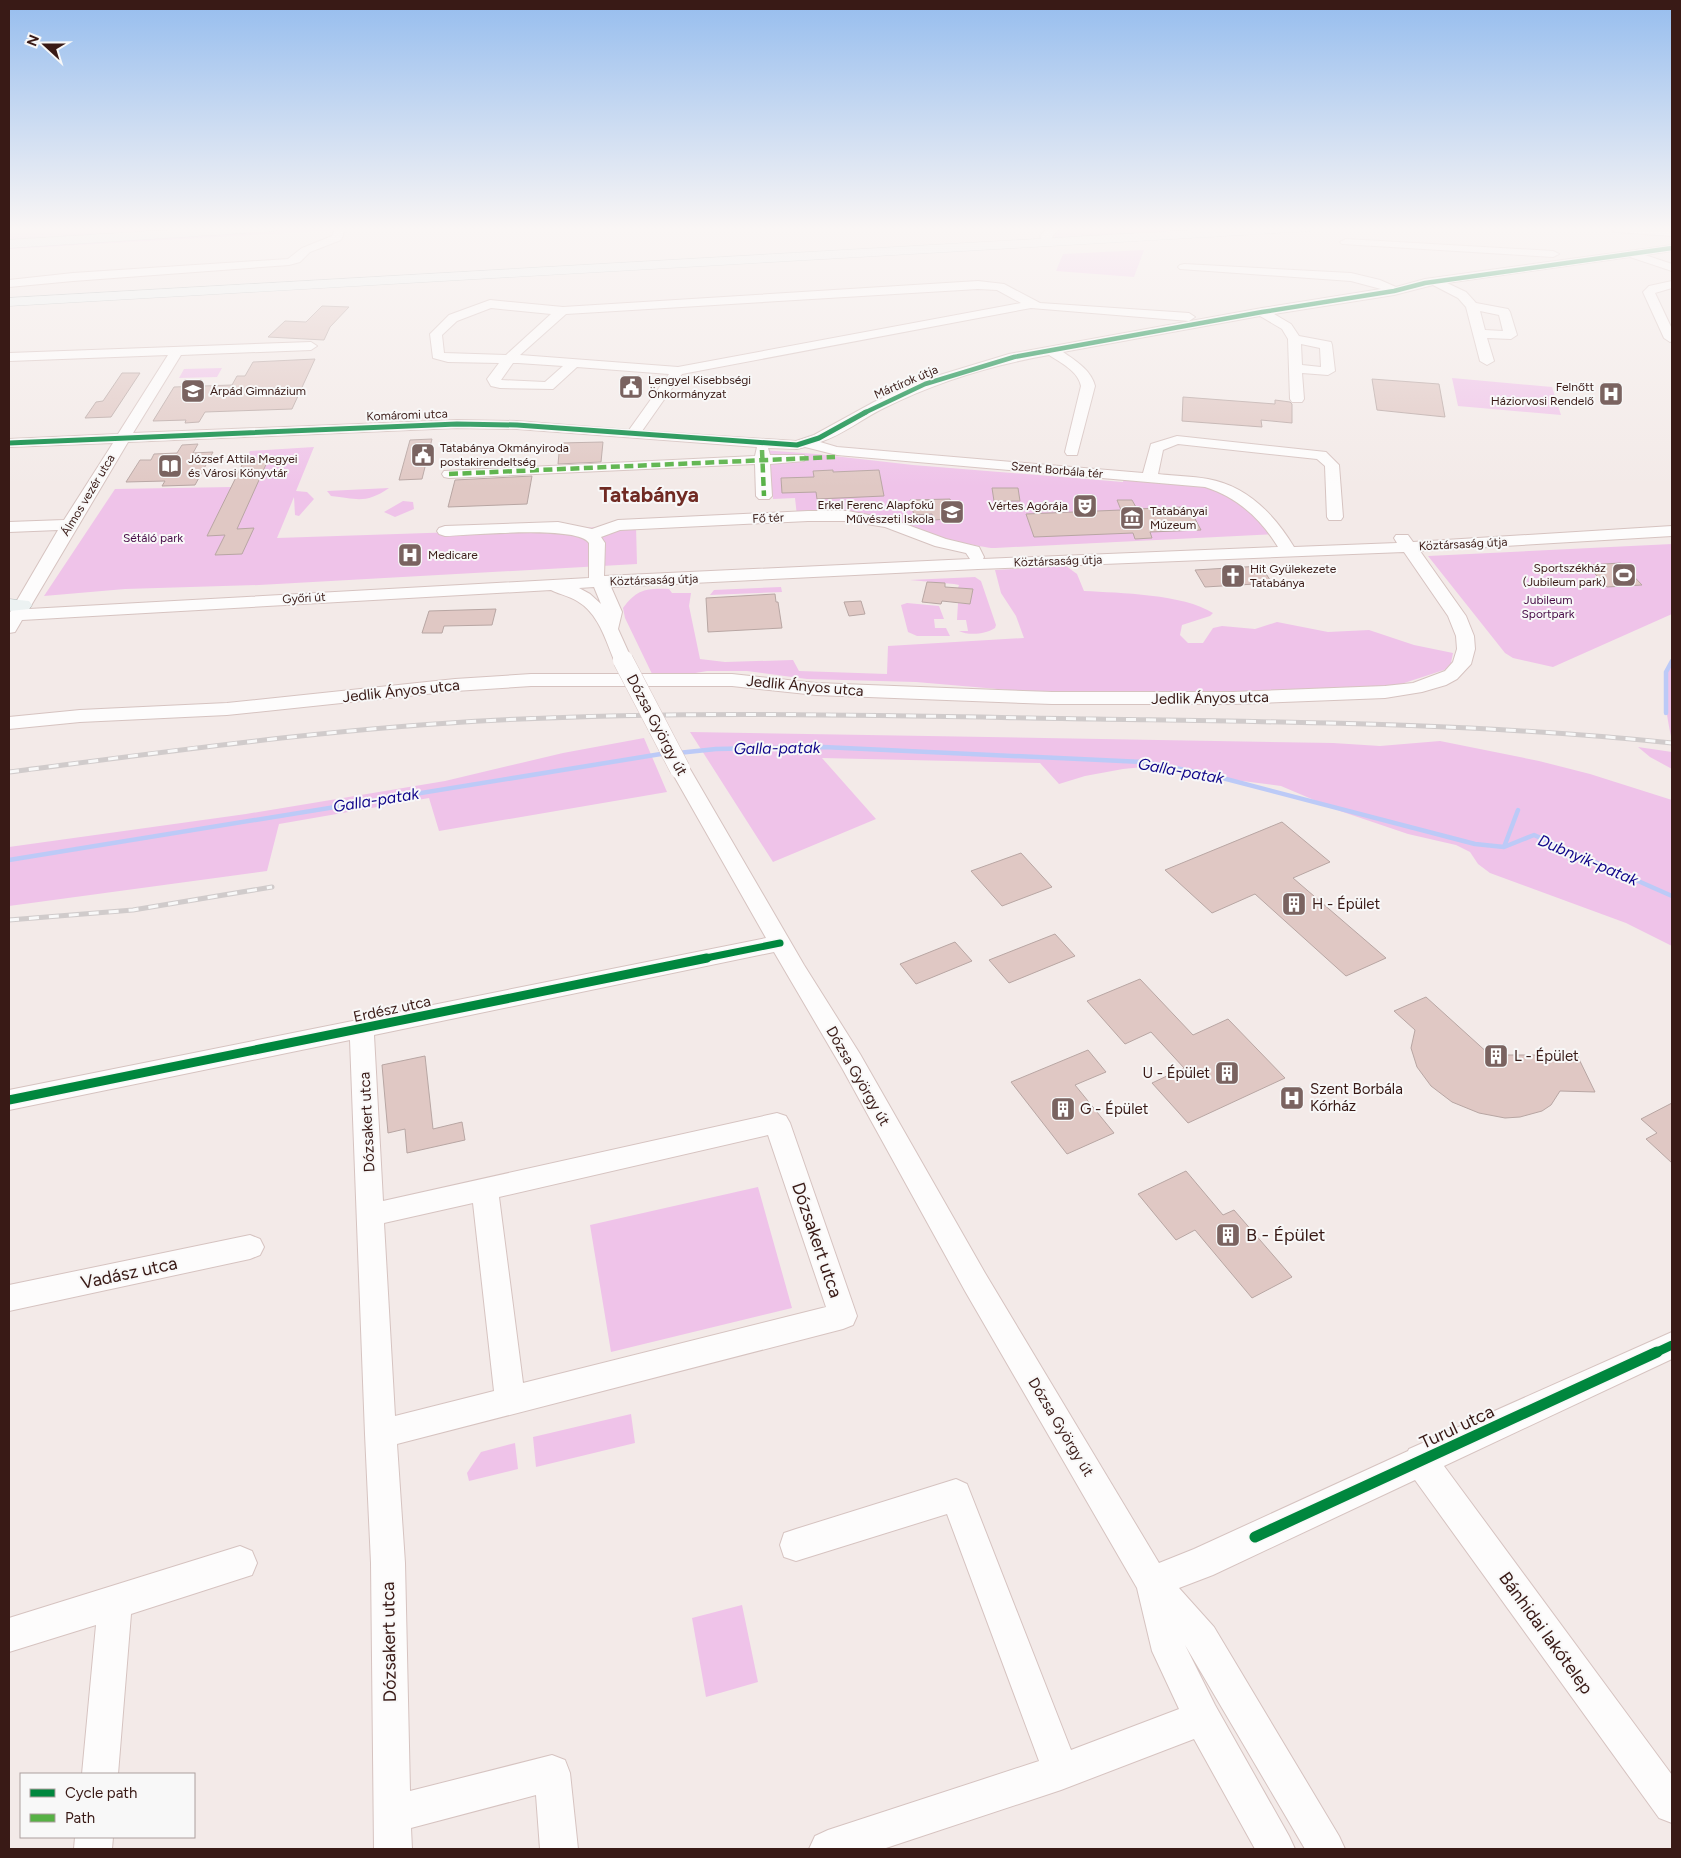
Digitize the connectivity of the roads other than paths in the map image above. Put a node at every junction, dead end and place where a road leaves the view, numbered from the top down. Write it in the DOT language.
graph roads {
  1 [pos="464,314"];
  2 [pos="559,314"];
  3 [pos="982,314"];
  4 [pos="1151,314"];
  5 [pos="1253,314"];
  6 [pos="1265,314"];
  7 [pos="1474,314"];
  8 [pos="1505,314"];
  9 [pos="1659,314"];
  10 [pos="1167,315"];
  11 [pos="1222,320"];
  12 [pos="1184,326"];
  13 [pos="1481,334"];
  14 [pos="1655,337"];
  15 [pos="1671,338"];
  16 [pos="1294,339"];
  17 [pos="311,346"];
  18 [pos="1051,350"];
  19 [pos="177,351"];
  20 [pos="9,357"];
  21 [pos="511,360"];
  22 [pos="1488,361"];
  23 [pos="573,364"];
  24 [pos="1296,370"];
  25 [pos="678,371"];
  26 [pos="1296,399"];
  27 [pos="633,434"];
  28 [pos="123,439"];
  29 [pos="9,443"];
  30 [pos="805,443"];
  31 [pos="1072,452"];
  32 [pos="762,455"];
  33 [pos="835,457"];
  34 [pos="449,474"];
  35 [pos="1150,477"];
  36 [pos="764,496"];
  37 [pos="1335,517"];
  38 [pos="1672,522"];
  39 [pos="69,525"];
  40 [pos="9,527"];
  41 [pos="445,531"];
  42 [pos="1672,531"];
  43 [pos="592,536"];
  44 [pos="1405,543"];
  45 [pos="1287,548"];
  46 [pos="941,550"];
  47 [pos="597,579"];
  48 [pos="660,580"];
  49 [pos="552,585"];
  50 [pos="593,603"];
  51 [pos="63,612"];
  52 [pos="13,614"];
  53 [pos="612,620"];
  54 [pos="9,638"];
  55 [pos="9,723"];
  56 [pos="780,943"];
  57 [pos="362,1029"];
  58 [pos="9,1100"];
  59 [pos="485,1189"];
  60 [pos="371,1215"];
  61 [pos="250,1247"];
  62 [pos="9,1298"];
  63 [pos="1672,1346"];
  64 [pos="510,1401"];
  65 [pos="380,1434"];
  66 [pos="1420,1460"];
  67 [pos="796,1545"];
  68 [pos="240,1563"];
  69 [pos="1152,1582"];
  70 [pos="115,1602"];
  71 [pos="9,1635"];
  72 [pos="1202,1718"];
  73 [pos="1061,1772"];
  74 [pos="100,1773"];
  75 [pos="1672,1805"];
  76 [pos="392,1814"];
  77 [pos="393,1849"];
  78 [pos="559,1849"];
  79 [pos="828,1849"];
  80 [pos="1276,1849"];
  81 [pos="1326,1849"];
  1 -- 21 [label="street"];
  2 -- 21 [label="street"];
  3 -- 25 [label="street"];
  4 -- 10 [label="street"];
  5 -- 11 [label="street, Mártírok útja"];
  6 -- 16 [label="street"];
  7 -- 13 [label="street"];
  8 -- 13 [label="street"];
  9 -- 15 [label="street"];
  10 -- 11 [label="street"];
  10 -- 12 [label="street"];
  11 -- 12 [label="street, Mártírok útja"];
  12 -- 18 [label="street, Mártírok útja"];
  13 -- 22 [label="street"];
  14 -- 15 [label="street"];
  16 -- 24 [label="street"];
  16 -- 24 [label="street"];
  17 -- 19 [label="street"];
  18 -- 30 [label="street, Mártírok útja"];
  18 -- 31 [label="street"];
  19 -- 20 [label="street"];
  19 -- 28 [label="street, Álmos vezér utca"];
  21 -- 23 [label="street"];
  21 -- 23 [label="street"];
  23 -- 25 [label="street"];
  24 -- 26 [label="street"];
  25 -- 27 [label="street"];
  27 -- 28 [label="street, Komáromi utca"];
  27 -- 30 [label="street, Komáromi utca"];
  28 -- 29 [label="street, Komáromi utca"];
  28 -- 39 [label="street, Álmos vezér utca"];
  30 -- 35 [label="street, Szent Borbála tér"];
  32 -- 33 [label="street"];
  32 -- 34 [label="street"];
  32 -- 36 [label="street"];
  35 -- 37 [label="street"];
  35 -- 45 [label="street, Szent Borbála tér"];
  38 -- 44 [label="street, Köztársaság útja"];
  39 -- 40 [label="street"];
  39 -- 52 [label="street, Álmos vezér utca"];
  41 -- 43 [label="street"];
  42 -- 44 [label="street, Köztársaság útja"];
  43 -- 46 [label="street, Fő tér"];
  43 -- 47 [label="street"];
  44 -- 45 [label="street, Köztársaság útja"];
  44 -- 55 [label="street, Jedlik Ányos utca"];
  45 -- 46 [label="street, Köztársaság útja"];
  45 -- 48 [label="street, Köztársaság útja"];
  46 -- 47 [label="street, Köztársaság útja"];
  47 -- 48 [label="street, Köztársaság útja"];
  47 -- 49 [label="street, Győri út"];
  47 -- 50 [label="street"];
  47 -- 52 [label="street, Győri út"];
  47 -- 53 [label="street, Dózsa György út"];
  48 -- 53 [label="street"];
  49 -- 50 [label="street"];
  49 -- 51 [label="street, Győri út"];
  50 -- 53 [label="street"];
  51 -- 52 [label="street, Győri út"];
  51 -- 54 [label="street"];
  53 -- 56 [label="street, Dózsa György út, bridge"];
  56 -- 57 [label="street, Erdész utca"];
  56 -- 69 [label="street, Dózsa György út"];
  57 -- 58 [label="street, Erdész utca"];
  57 -- 60 [label="street, Dózsakert utca"];
  59 -- 60 [label="street, Dózsakert utca"];
  59 -- 64 [label="street"];
  59 -- 64 [label="street, Dózsakert utca"];
  60 -- 65 [label="street, Dózsakert utca"];
  61 -- 62 [label="street, Vadász utca"];
  63 -- 66 [label="street, Turul utca"];
  64 -- 65 [label="street, Dózsakert utca"];
  65 -- 76 [label="street, Dózsakert utca"];
  66 -- 69 [label="street, Turul utca"];
  66 -- 75 [label="street, Bánhidai lakótelep"];
  67 -- 73 [label="street"];
  68 -- 70 [label="street"];
  69 -- 72 [label="street, Dózsa György út"];
  69 -- 81 [label="street, Dózsa György út"];
  70 -- 71 [label="street"];
  70 -- 74 [label="street"];
  72 -- 73 [label="street"];
  72 -- 80 [label="street, Dózsa György út"];
  73 -- 79 [label="street"];
  76 -- 77 [label="street, Dózsakert utca"];
  76 -- 78 [label="street"];
}
